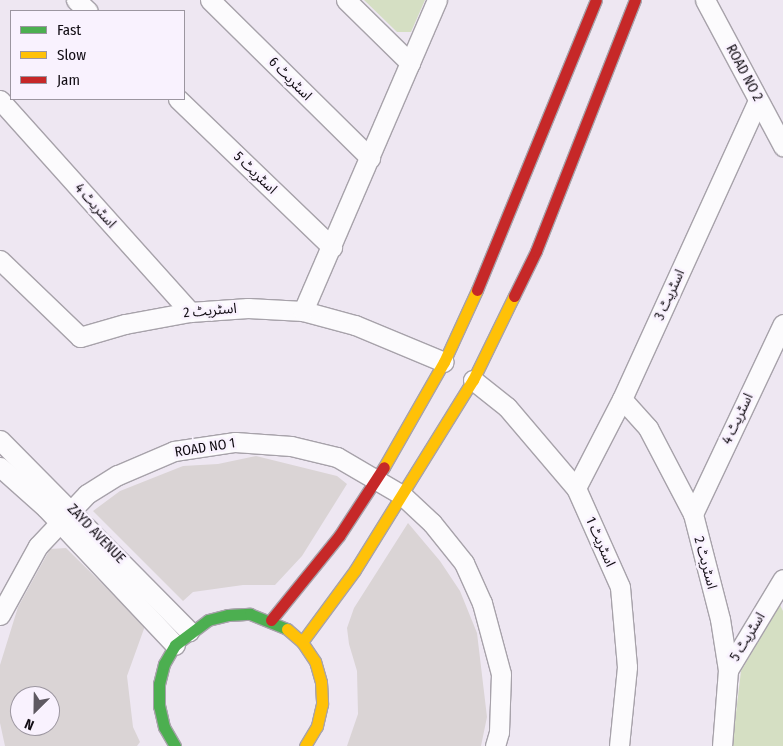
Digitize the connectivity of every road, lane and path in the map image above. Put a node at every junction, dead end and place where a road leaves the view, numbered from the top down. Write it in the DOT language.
graph roads {
  1 [pos="76,0"];
  2 [pos="210,0"];
  3 [pos="346,0"];
  4 [pos="437,0"];
  5 [pos="596,0"];
  6 [pos="635,0"];
  7 [pos="706,0"];
  8 [pos="87,10"];
  9 [pos="410,63"];
  10 [pos="0,100"];
  11 [pos="179,100"];
  12 [pos="758,100"];
  13 [pos="783,146"];
  14 [pos="370,158"];
  15 [pos="332,247"];
  16 [pos="0,260"];
  17 [pos="303,311"];
  18 [pos="190,312"];
  19 [pos="783,324"];
  20 [pos="444,362"];
  21 [pos="473,380"];
  22 [pos="622,399"];
  23 [pos="0,440"];
  24 [pos="0,466"];
  25 [pos="377,479"];
  26 [pos="576,488"];
  27 [pos="402,496"];
  28 [pos="693,514"];
  29 [pos="65,516"];
  30 [pos="782,582"];
  31 [pos="0,615"];
  32 [pos="271,620"];
  33 [pos="189,631"];
  34 [pos="302,642"];
  35 [pos="176,645"];
  36 [pos="728,670"];
  37 [pos="175,746"];
  38 [pos="306,746"];
  39 [pos="495,746"];
  40 [pos="619,746"];
  41 [pos="722,746"];
  1 -- 8 [label="street"];
  2 -- 14 [label="street, اسٹریٹ 6"];
  3 -- 9 [label="street"];
  4 -- 9 [label="street"];
  5 -- 20 [label="street"];
  6 -- 21 [label="street"];
  7 -- 12 [label="street, ROAD NO 2"];
  9 -- 14 [label="street"];
  10 -- 18 [label="street, اسٹریٹ 4"];
  11 -- 15 [label="street, اسٹریٹ 5"];
  12 -- 13 [label="street, ROAD NO 2"];
  12 -- 22 [label="street, اسٹریٹ 3"];
  14 -- 15 [label="street"];
  15 -- 17 [label="street"];
  16 -- 18 [label="street, اسٹریٹ 2"];
  17 -- 18 [label="street, اسٹریٹ 2"];
  17 -- 20 [label="street, اسٹریٹ 2"];
  19 -- 28 [label="street, اسٹریٹ 4"];
  20 -- 25 [label="street"];
  21 -- 26 [label="street, اسٹریٹ 1"];
  21 -- 27 [label="street"];
  22 -- 26 [label="street, اسٹریٹ 3"];
  22 -- 28 [label="street, اسٹریٹ 2"];
  23 -- 29 [label="street, ZAYD AVENUE"];
  24 -- 29 [label="street, ZAYD AVENUE"];
  25 -- 27 [label="street, ROAD NO 1"];
  25 -- 29 [label="street, ROAD NO 1"];
  25 -- 32 [label="street"];
  26 -- 40 [label="street, اسٹریٹ 1"];
  27 -- 34 [label="street"];
  27 -- 39 [label="street"];
  28 -- 36 [label="street, اسٹریٹ 2"];
  29 -- 31 [label="street, ROAD NO 1"];
  29 -- 33 [label="street, ZAYD AVENUE"];
  29 -- 35 [label="street, ZAYD AVENUE"];
  30 -- 36 [label="street, اسٹریٹ 5"];
  32 -- 33 [label="street"];
  32 -- 34 [label="street"];
  33 -- 35 [label="street"];
  34 -- 38 [label="street"];
  35 -- 37 [label="street"];
  36 -- 41 [label="street, اسٹریٹ 2"];
}
